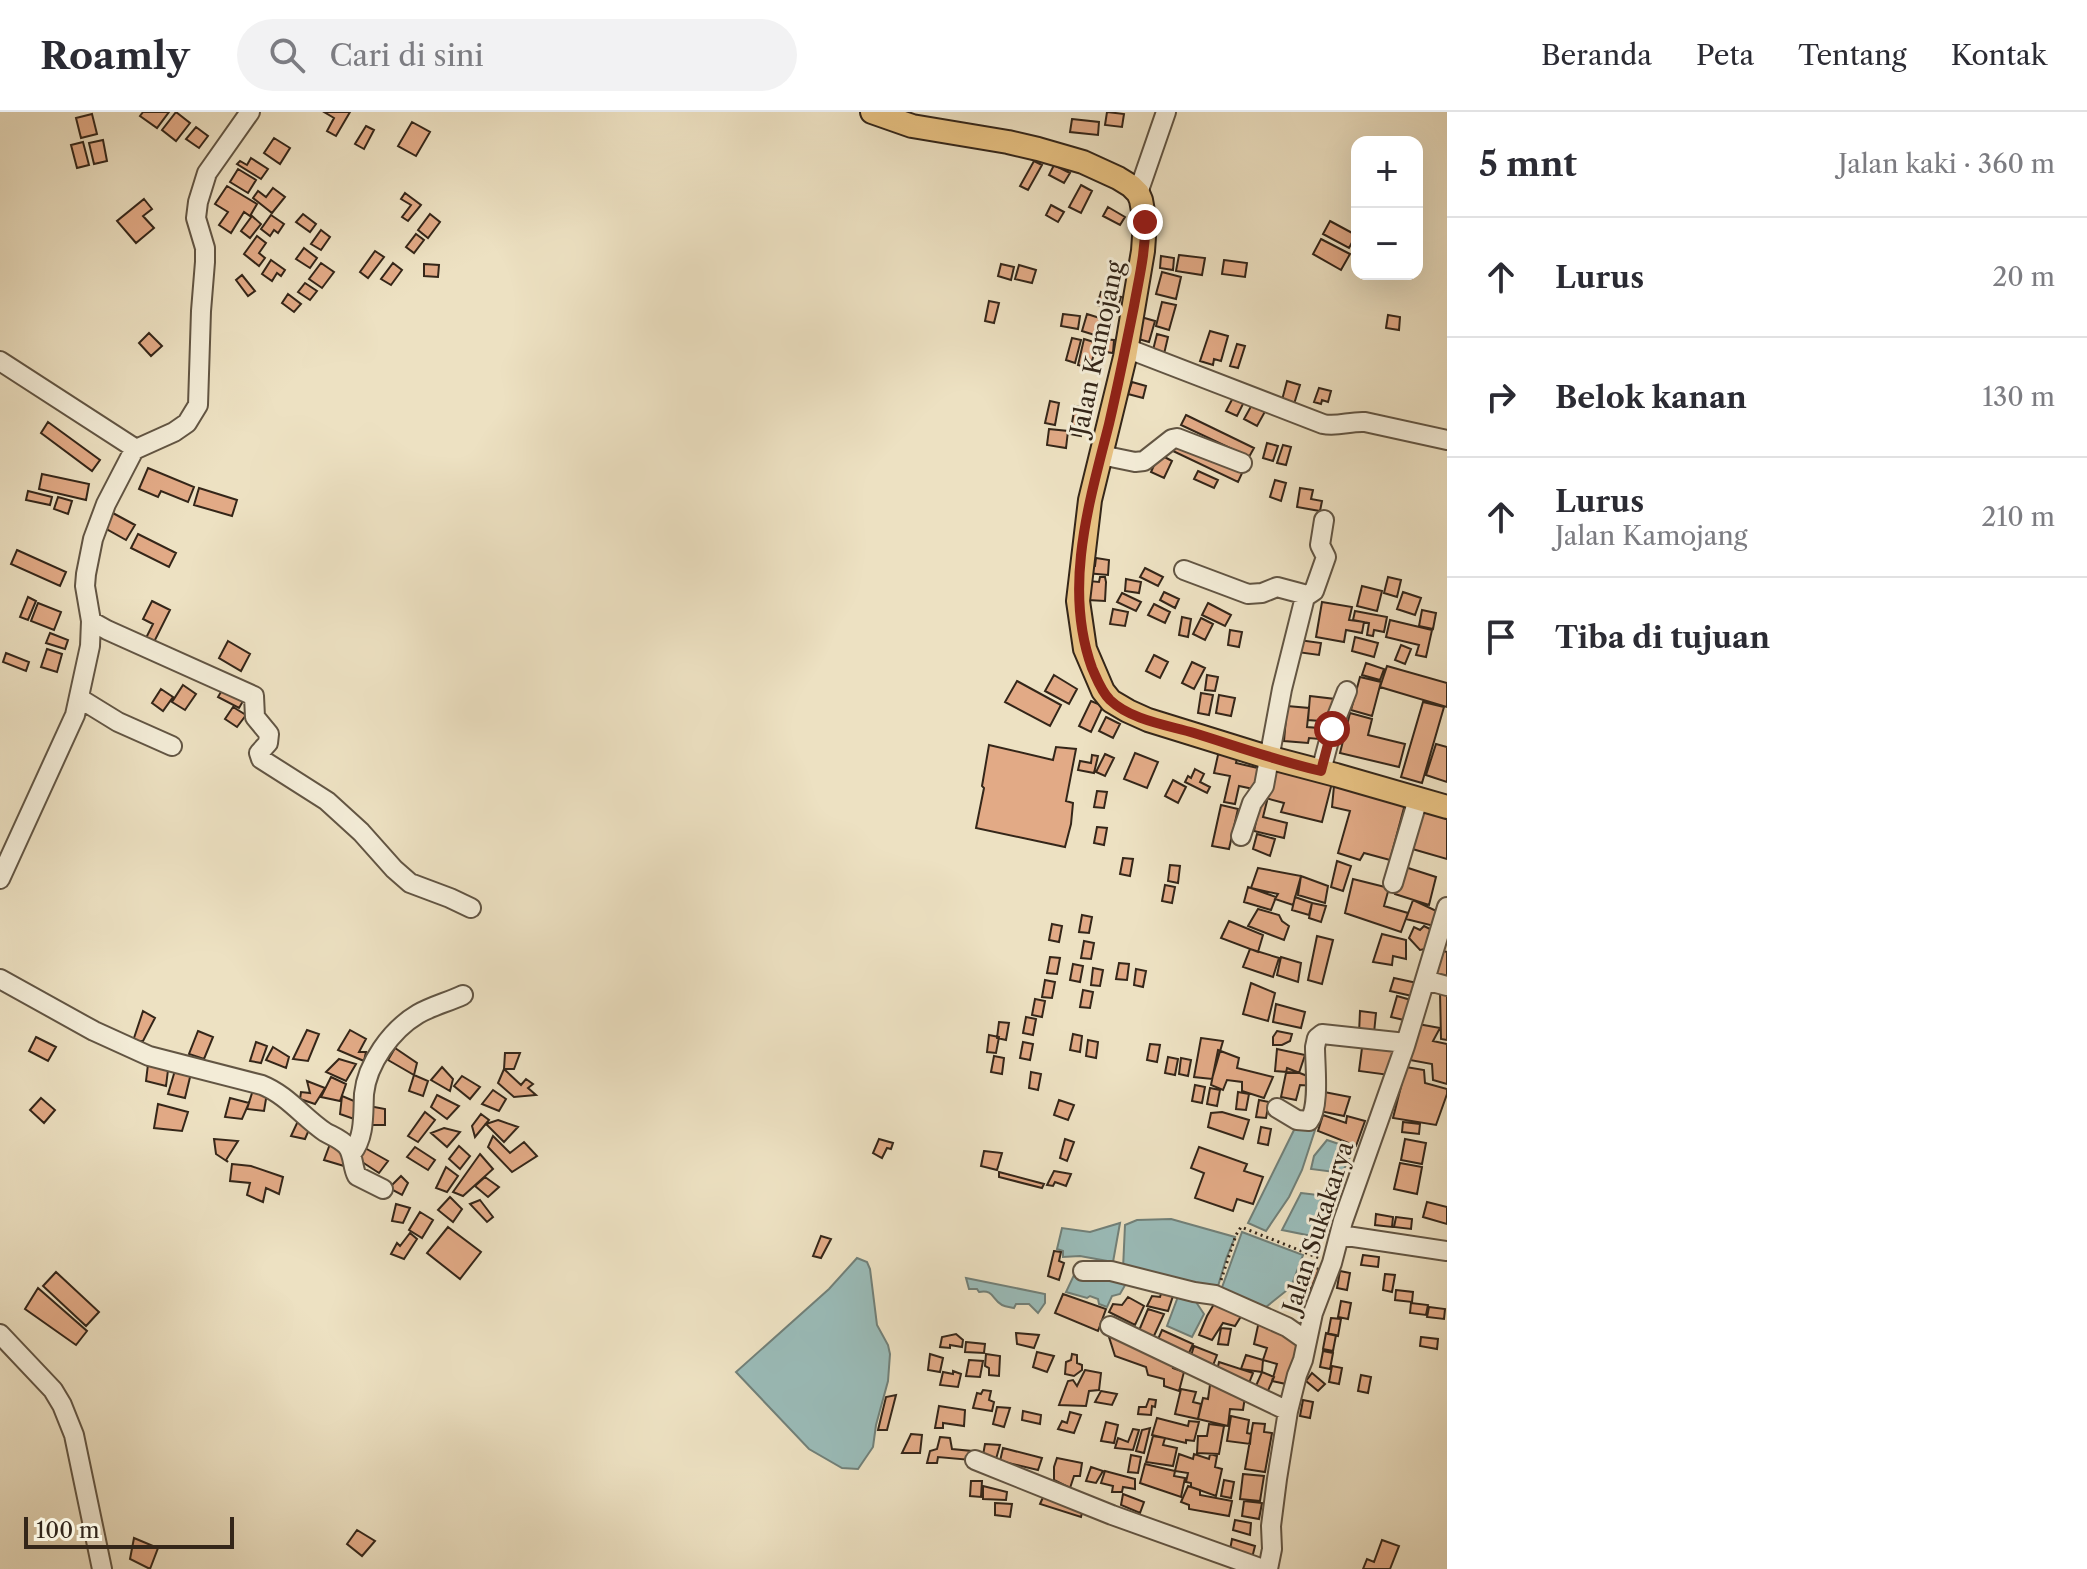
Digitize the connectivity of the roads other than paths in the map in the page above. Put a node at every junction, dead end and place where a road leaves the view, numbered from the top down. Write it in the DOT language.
graph roads {
  1 [pos="250,112"];
  2 [pos="872,112"];
  3 [pos="1166,112"];
  4 [pos="1138,193"];
  5 [pos="1126,348"];
  6 [pos="0,361"];
  7 [pos="1447,440"];
  8 [pos="136,449"];
  9 [pos="1101,455"];
  10 [pos="1242,463"];
  11 [pos="1324,520"];
  12 [pos="1184,570"];
  13 [pos="1307,595"];
  14 [pos="91,621"];
  15 [pos="1347,691"];
  16 [pos="79,698"];
  17 [pos="172,746"];
  18 [pos="1269,758"];
  19 [pos="1321,771"];
  20 [pos="1418,799"];
  21 [pos="1447,807"];
  22 [pos="1241,836"];
  23 [pos="0,879"];
  24 [pos="1393,883"];
  25 [pos="1447,907"];
  26 [pos="471,908"];
  27 [pos="0,979"];
  28 [pos="1425,980"];
  29 [pos="1447,986"];
  30 [pos="463,995"];
  31 [pos="1406,1043"];
  32 [pos="1277,1108"];
  33 [pos="352,1153"];
  34 [pos="383,1189"];
  35 [pos="1340,1235"];
  36 [pos="1447,1251"];
  37 [pos="1083,1271"];
  38 [pos="1110,1326"];
  39 [pos="0,1334"];
  40 [pos="1307,1341"];
  41 [pos="1288,1411"];
  42 [pos="975,1460"];
  43 [pos="102,1569"];
  44 [pos="1266,1569"];
  1 -- 8 [label="street"];
  2 -- 4 [label="main road"];
  3 -- 4 [label="street"];
  4 -- 5 [label="main road, Jalan Kamojang"];
  5 -- 7 [label="street"];
  5 -- 9 [label="main road, Jalan Kamojang"];
  6 -- 8 [label="street"];
  8 -- 14 [label="street"];
  9 -- 10 [label="street"];
  9 -- 18 [label="main road, Jalan Kamojang"];
  11 -- 13 [label="street"];
  12 -- 13 [label="street"];
  13 -- 18 [label="street"];
  14 -- 16 [label="street"];
  14 -- 26 [label="street"];
  15 -- 19 [label="street"];
  16 -- 17 [label="street"];
  16 -- 23 [label="street"];
  18 -- 19 [label="main road, Jalan Kamojang"];
  18 -- 22 [label="street"];
  19 -- 20 [label="main road, Jalan Kamojang"];
  20 -- 21 [label="main road, Jalan Kamojang"];
  20 -- 24 [label="street"];
  25 -- 28 [label="street, Jalan Sukakarya"];
  27 -- 33 [label="street"];
  28 -- 29 [label="street"];
  28 -- 31 [label="street, Jalan Sukakarya"];
  30 -- 33 [label="street"];
  31 -- 32 [label="street"];
  31 -- 35 [label="street, Jalan Sukakarya"];
  33 -- 34 [label="street"];
  35 -- 36 [label="street"];
  35 -- 40 [label="street, Jalan Sukakarya"];
  37 -- 40 [label="street"];
  38 -- 41 [label="street"];
  39 -- 43 [label="street"];
  40 -- 41 [label="street, Jalan Sukakarya"];
  41 -- 44 [label="street, Jalan Sukakarya"];
  42 -- 44 [label="street"];
}
